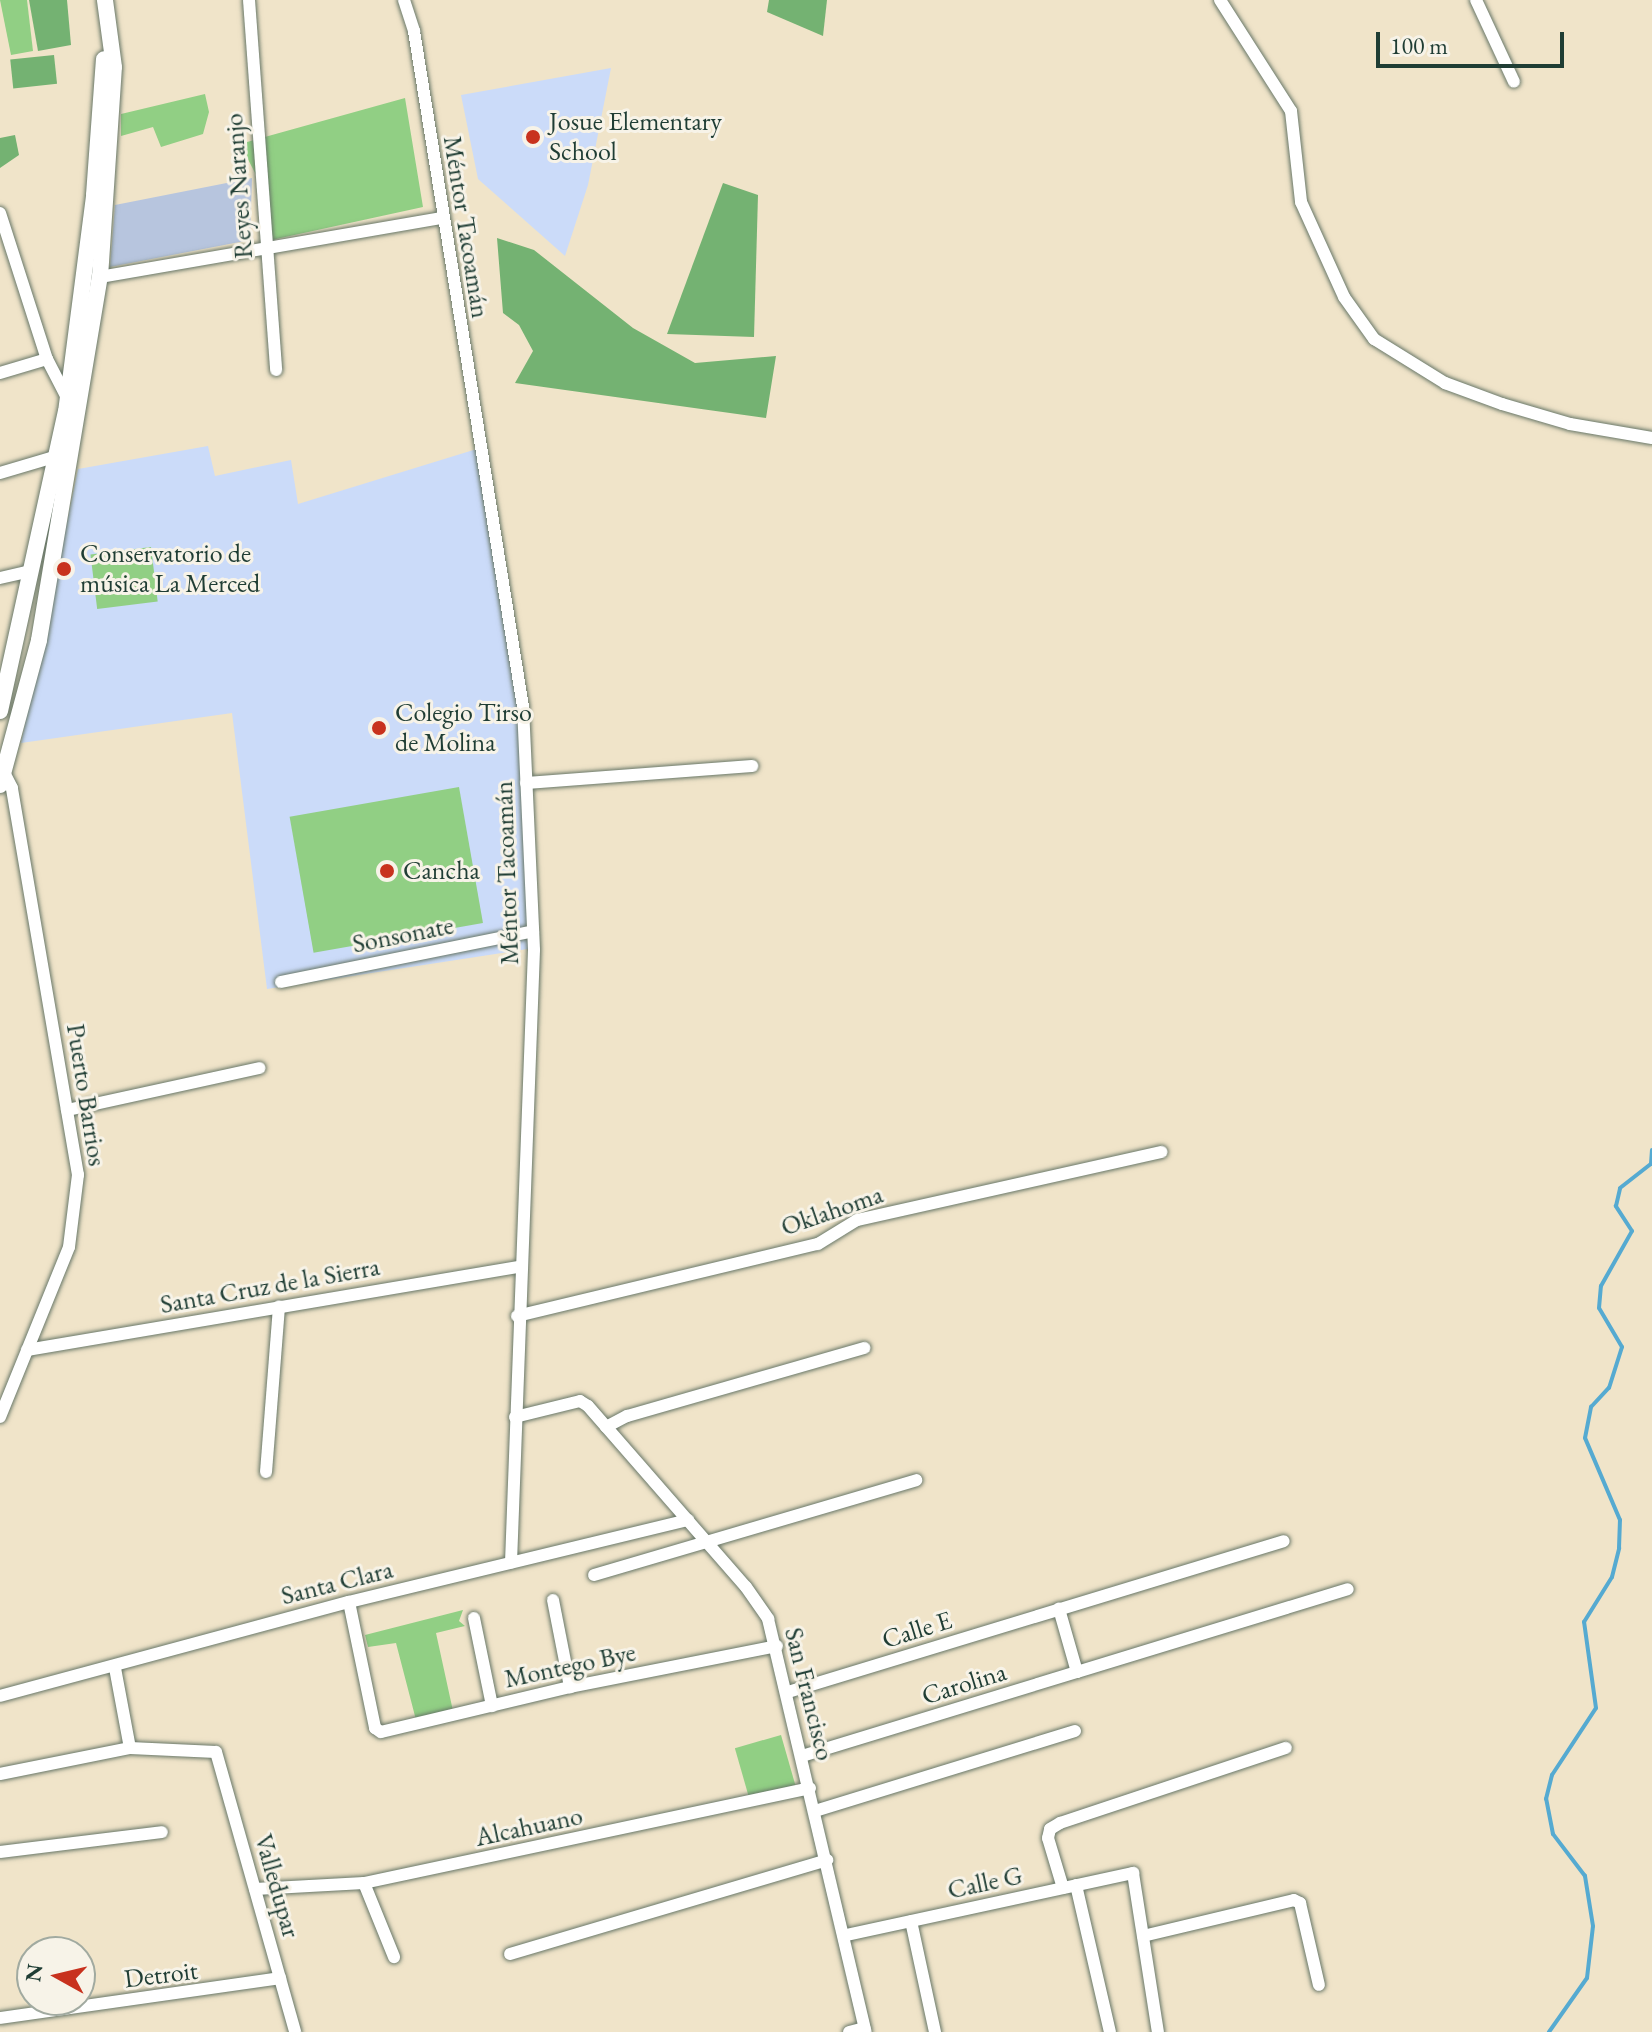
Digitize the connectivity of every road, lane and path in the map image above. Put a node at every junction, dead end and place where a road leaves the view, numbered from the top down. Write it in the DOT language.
graph roads {
  1 [pos="105,0"];
  2 [pos="249,0"];
  3 [pos="404,0"];
  4 [pos="1220,0"];
  5 [pos="1476,0"];
  6 [pos="108,22"];
  7 [pos="1514,82"];
  8 [pos="0,213"];
  9 [pos="442,218"];
  10 [pos="265,249"];
  11 [pos="100,277"];
  12 [pos="47,359"];
  13 [pos="276,370"];
  14 [pos="0,373"];
  15 [pos="66,396"];
  16 [pos="1652,438"];
  17 [pos="57,456"];
  18 [pos="0,473"];
  19 [pos="31,571"];
  20 [pos="0,578"];
  21 [pos="6,663"];
  22 [pos="0,711"];
  23 [pos="752,766"];
  24 [pos="1,774"];
  25 [pos="526,783"];
  26 [pos="533,931"];
  27 [pos="281,982"];
  28 [pos="259,1068"];
  29 [pos="67,1110"];
  30 [pos="1162,1152"];
  31 [pos="520,1267"];
  32 [pos="279,1307"];
  33 [pos="517,1316"];
  34 [pos="864,1348"];
  35 [pos="27,1350"];
  36 [pos="0,1417"];
  37 [pos="515,1417"];
  38 [pos="606,1427"];
  39 [pos="266,1472"];
  40 [pos="916,1480"];
  41 [pos="688,1520"];
  42 [pos="1284,1541"];
  43 [pos="709,1544"];
  44 [pos="511,1563"];
  45 [pos="594,1575"];
  46 [pos="1348,1589"];
  47 [pos="553,1600"];
  48 [pos="349,1602"];
  49 [pos="1059,1609"];
  50 [pos="474,1618"];
  51 [pos="777,1646"];
  52 [pos="115,1668"];
  53 [pos="1077,1672"];
  54 [pos="570,1687"];
  55 [pos="788,1692"];
  56 [pos="0,1696"];
  57 [pos="492,1706"];
  58 [pos="1075,1731"];
  59 [pos="130,1748"];
  60 [pos="1286,1748"];
  61 [pos="802,1756"];
  62 [pos="0,1774"];
  63 [pos="810,1788"];
  64 [pos="815,1811"];
  65 [pos="162,1832"];
  66 [pos="0,1852"];
  67 [pos="827,1860"];
  68 [pos="364,1883"];
  69 [pos="1076,1885"];
  70 [pos="1063,1888"];
  71 [pos="255,1889"];
  72 [pos="911,1921"];
  73 [pos="846,1935"];
  74 [pos="1143,1936"];
  75 [pos="510,1954"];
  76 [pos="394,1957"];
  77 [pos="280,1978"];
  78 [pos="1319,1985"];
  79 [pos="0,2018"];
  80 [pos="866,2030"];
  81 [pos="295,2032"];
  82 [pos="849,2032"];
  83 [pos="935,2032"];
  84 [pos="1110,2032"];
  85 [pos="1158,2032"];
  1 -- 6 [label="street"];
  2 -- 10 [label="street, Reyes Naranjo"];
  3 -- 9 [label="street, Méntor Tacoamán"];
  4 -- 16 [label="street"];
  5 -- 7 [label="street"];
  6 -- 11 [label="street"];
  6 -- 15 [label="street"];
  8 -- 12 [label="street"];
  9 -- 10 [label="street"];
  9 -- 25 [label="street, Méntor Tacoamán"];
  10 -- 11 [label="street"];
  10 -- 13 [label="street, Reyes Naranjo"];
  11 -- 24 [label="street"];
  12 -- 14 [label="street"];
  12 -- 15 [label="street"];
  15 -- 17 [label="street"];
  17 -- 18 [label="street"];
  17 -- 19 [label="street"];
  19 -- 20 [label="street"];
  19 -- 21 [label="street"];
  21 -- 22 [label="street"];
  23 -- 25 [label="street"];
  24 -- 29 [label="street, Puerto Barrios"];
  25 -- 26 [label="street, Méntor Tacoamán"];
  26 -- 27 [label="street, Sonsonate"];
  26 -- 31 [label="street, Méntor Tacoamán"];
  28 -- 29 [label="street"];
  29 -- 35 [label="street, Puerto Barrios"];
  30 -- 33 [label="street, Oklahoma"];
  31 -- 32 [label="street, Santa Cruz de la Sierra"];
  31 -- 33 [label="street, Méntor Tacoamán"];
  32 -- 35 [label="street, Santa Cruz de la Sierra"];
  32 -- 39 [label="street"];
  33 -- 37 [label="street, Méntor Tacoamán"];
  34 -- 38 [label="street"];
  35 -- 36 [label="street, Puerto Barrios"];
  37 -- 38 [label="street, San Francisco"];
  37 -- 44 [label="street, Méntor Tacoamán"];
  38 -- 41 [label="street, San Francisco"];
  40 -- 43 [label="street"];
  41 -- 43 [label="street, San Francisco"];
  41 -- 44 [label="street, Santa Clara"];
  42 -- 49 [label="street, Calle E"];
  43 -- 45 [label="street"];
  43 -- 51 [label="street, San Francisco"];
  44 -- 48 [label="street, Santa Clara"];
  46 -- 53 [label="street, Carolina"];
  47 -- 54 [label="street"];
  48 -- 52 [label="street, Santa Clara"];
  48 -- 57 [label="street, Montego Bye"];
  49 -- 53 [label="street"];
  49 -- 55 [label="street, Calle E"];
  50 -- 57 [label="street"];
  51 -- 54 [label="street, Montego Bye"];
  51 -- 55 [label="street, San Francisco"];
  52 -- 56 [label="street, Santa Clara"];
  52 -- 59 [label="street"];
  53 -- 61 [label="street, Carolina"];
  54 -- 57 [label="street, Montego Bye"];
  55 -- 61 [label="street, San Francisco"];
  58 -- 64 [label="street"];
  59 -- 62 [label="street"];
  59 -- 71 [label="street, Valledupar"];
  60 -- 70 [label="street"];
  61 -- 63 [label="street, San Francisco"];
  63 -- 64 [label="street, San Francisco"];
  63 -- 68 [label="street, Alcahuano"];
  64 -- 67 [label="street, San Francisco"];
  65 -- 66 [label="street"];
  67 -- 73 [label="street, San Francisco"];
  67 -- 75 [label="street"];
  68 -- 71 [label="street, Alcahuano"];
  68 -- 76 [label="street"];
  69 -- 70 [label="street, Calle G"];
  69 -- 74 [label="street, Calle G"];
  69 -- 84 [label="street"];
  70 -- 72 [label="street, Calle G"];
  71 -- 77 [label="street, Valledupar"];
  72 -- 73 [label="street, Calle G"];
  72 -- 83 [label="street"];
  73 -- 80 [label="street, San Francisco"];
  74 -- 78 [label="street"];
  74 -- 85 [label="street"];
  77 -- 79 [label="street, Detroit"];
  77 -- 81 [label="street, Valledupar"];
  80 -- 82 [label="street"];
}
